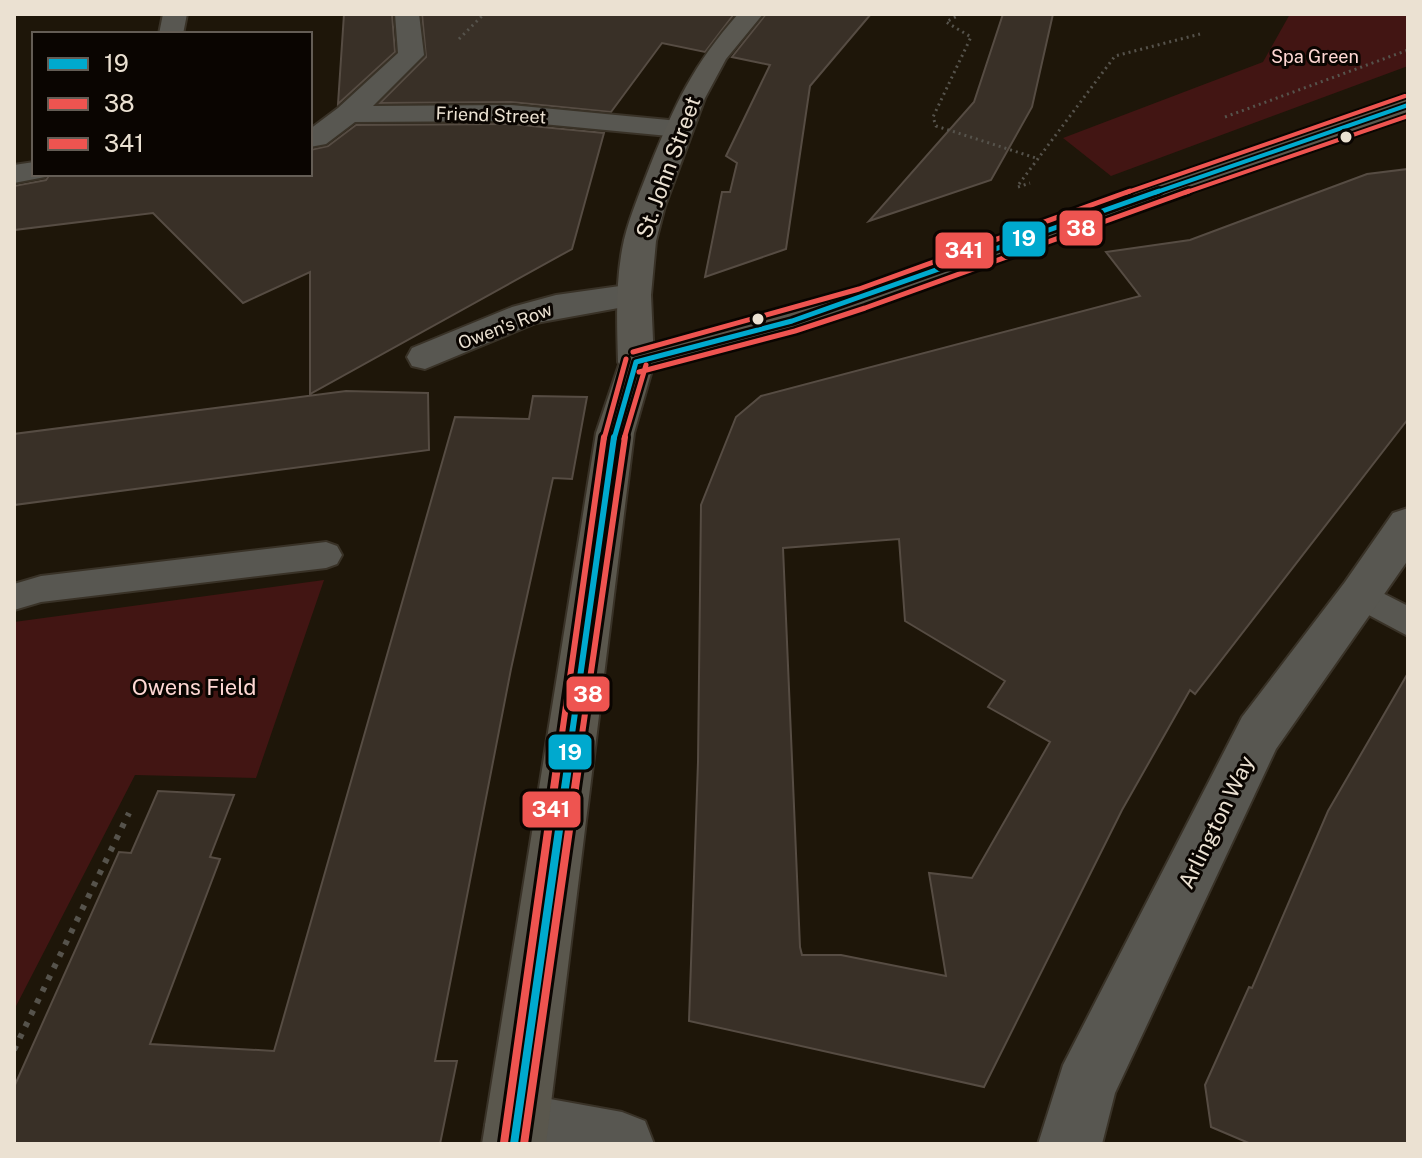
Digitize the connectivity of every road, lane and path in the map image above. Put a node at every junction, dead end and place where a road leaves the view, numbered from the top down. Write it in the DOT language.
graph roads {
  1 [pos="407,14"];
  2 [pos="751,14"];
  3 [pos="961,14"];
  4 [pos="1200,34"];
  5 [pos="1408,50"];
  6 [pos="1408,105"];
  7 [pos="348,114"];
  8 [pos="1215,121"];
  9 [pos="679,129"];
  10 [pos="312,138"];
  11 [pos="1039,159"];
  12 [pos="1031,183"];
  13 [pos="1018,187"];
  14 [pos="1061,225"];
  15 [pos="634,295"];
  16 [pos="425,357"];
  17 [pos="636,362"];
  18 [pos="1408,525"];
  19 [pos="326,555"];
  20 [pos="1361,595"];
  21 [pos="14,597"];
  22 [pos="1408,622"];
  23 [pos="129,813"];
  24 [pos="14,1050"];
  25 [pos="515,1135"];
  26 [pos="622,1144"];
  27 [pos="1070,1144"];
  1 -- 7 [label="street"];
  2 -- 9 [label="main road, St. John Street"];
  3 -- 11 [label="path"];
  4 -- 11 [label="path"];
  5 -- 8 [label="path"];
  6 -- 14 [label="main road"];
  7 -- 9 [label="street, Friend Street"];
  7 -- 10 [label="street"];
  9 -- 15 [label="main road, St. John Street"];
  11 -- 13 [label="path"];
  12 -- 13 [label="path"];
  13 -- 14 [label="path"];
  14 -- 17 [label="main road"];
  15 -- 16 [label="street, Owen's Row"];
  15 -- 17 [label="main road, St. John Street"];
  17 -- 25 [label="main road, St. John Street"];
  18 -- 20 [label="street, Arlington Way"];
  19 -- 21 [label="lane"];
  20 -- 22 [label="lane"];
  20 -- 27 [label="street, Arlington Way"];
  23 -- 24 [label="path"];
  25 -- 26 [label="street"];
}
